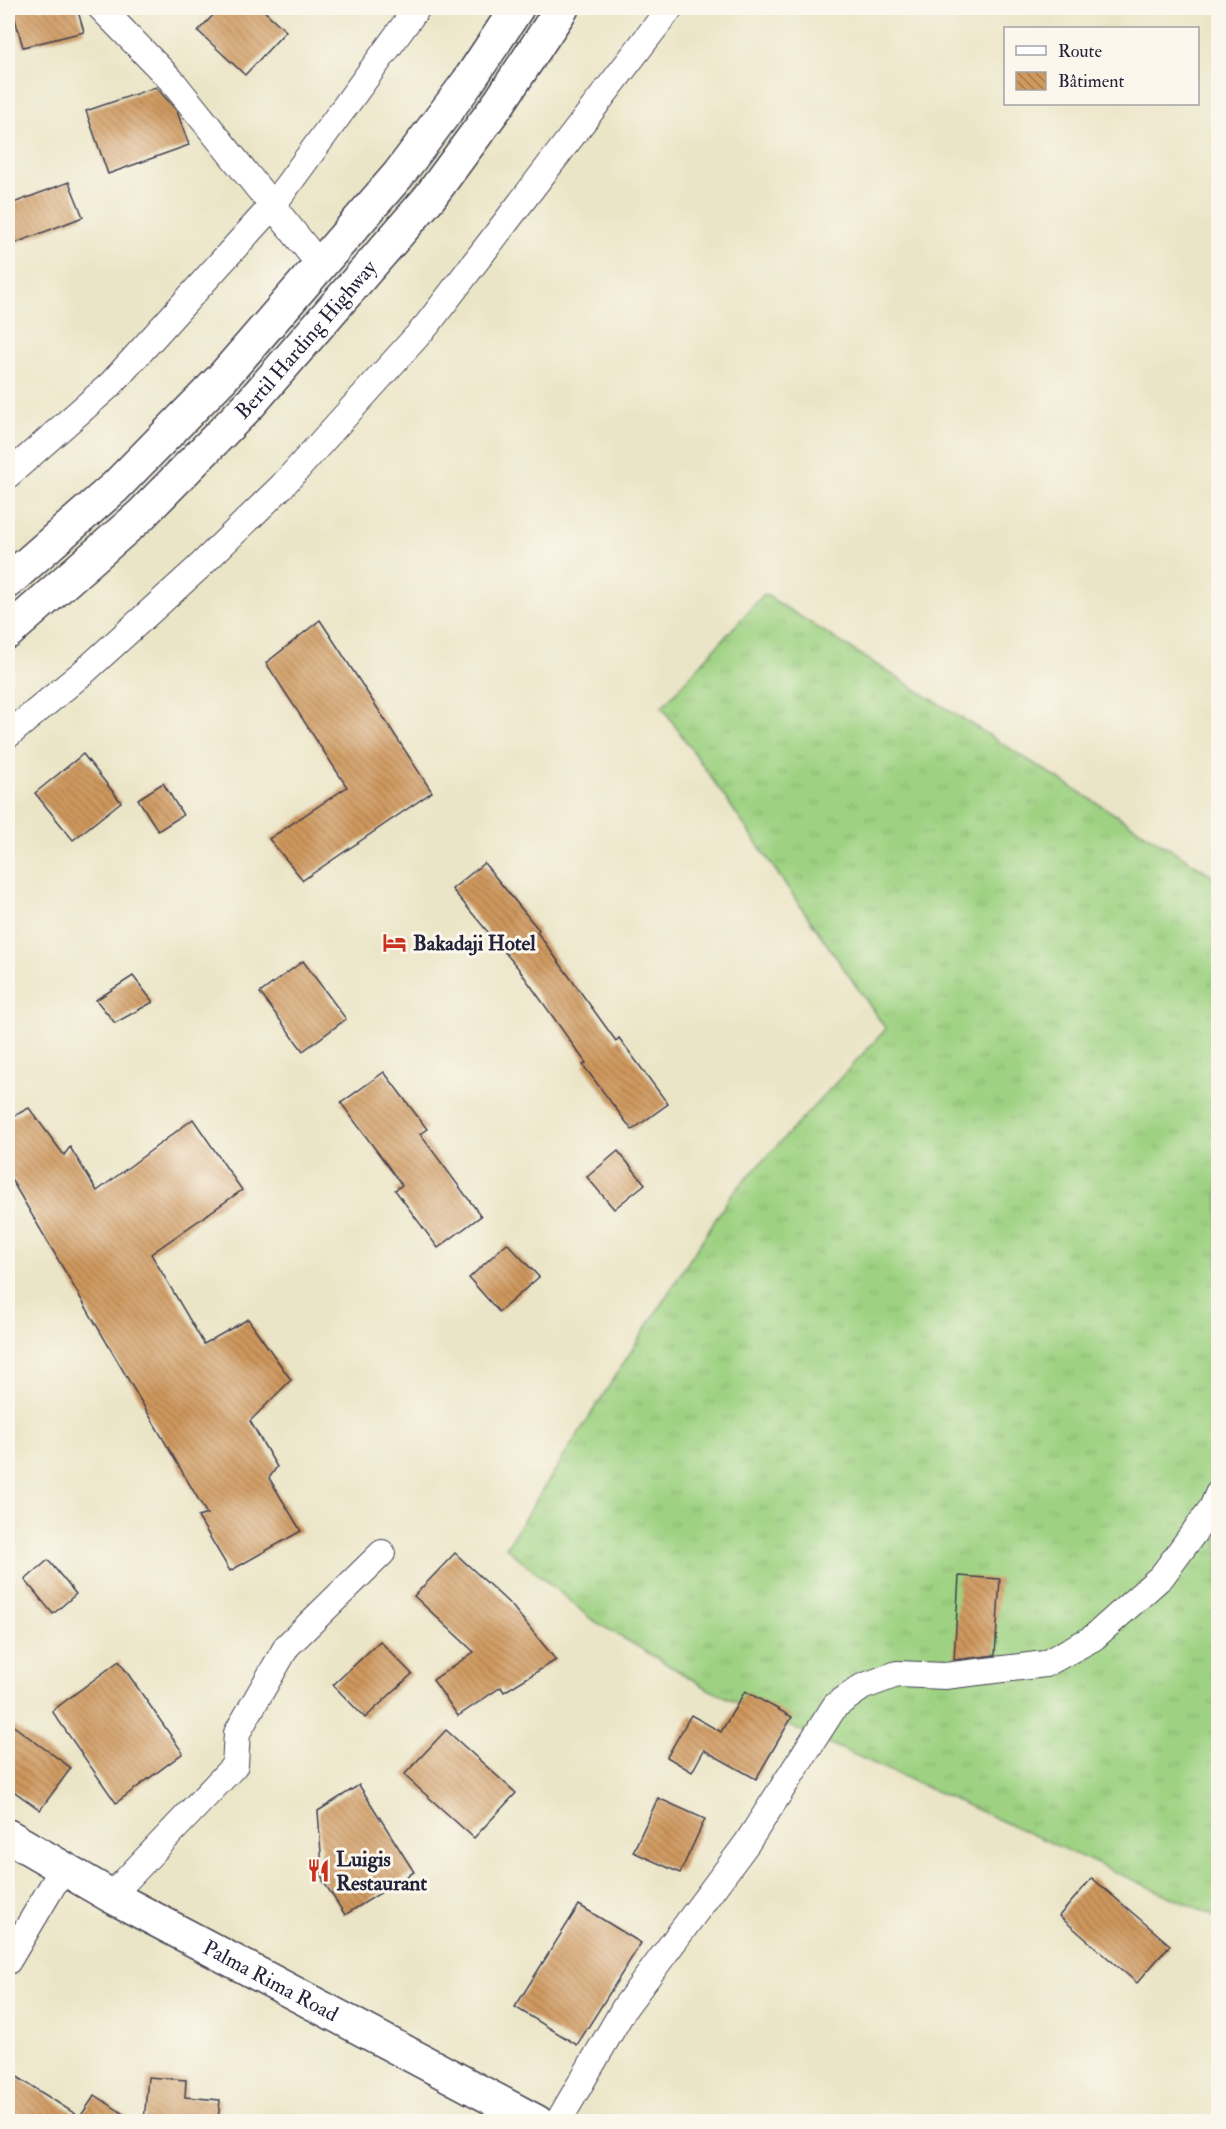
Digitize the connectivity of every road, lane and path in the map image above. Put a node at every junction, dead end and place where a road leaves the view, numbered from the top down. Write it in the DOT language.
graph roads {
  1 [pos="101,8"];
  2 [pos="417,8"];
  3 [pos="517,8"];
  4 [pos="562,8"];
  5 [pos="670,8"];
  6 [pos="273,205"];
  7 [pos="320,264"];
  8 [pos="8,475"];
  9 [pos="8,581"];
  10 [pos="8,632"];
  11 [pos="8,735"];
  12 [pos="1218,1494"];
  13 [pos="382,1553"];
  14 [pos="8,1836"];
  15 [pos="63,1868"];
  16 [pos="111,1896"];
  17 [pos="8,1961"];
  18 [pos="537,2121"];
  19 [pos="558,2121"];
  1 -- 6 [label="street"];
  2 -- 6 [label="street"];
  3 -- 7 [label="main road, Bertil Harding Highway"];
  4 -- 10 [label="main road, Bertil Harding Highway"];
  5 -- 11 [label="street"];
  6 -- 7 [label="street"];
  6 -- 8 [label="street"];
  7 -- 9 [label="main road, Bertil Harding Highway"];
  12 -- 19 [label="street"];
  13 -- 16 [label="street"];
  14 -- 15 [label="main road, Palma Rima Road"];
  15 -- 16 [label="main road, Palma Rima Road"];
  15 -- 17 [label="street"];
  16 -- 18 [label="main road, Palma Rima Road"];
}
